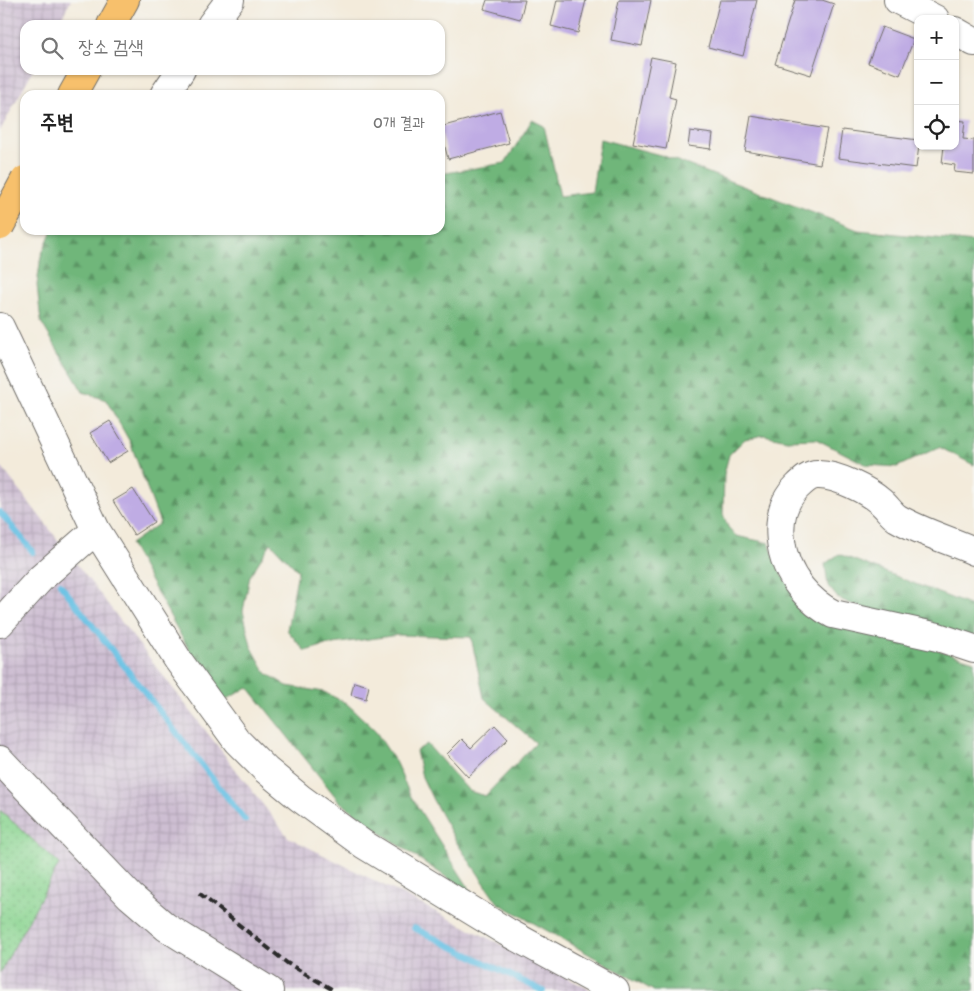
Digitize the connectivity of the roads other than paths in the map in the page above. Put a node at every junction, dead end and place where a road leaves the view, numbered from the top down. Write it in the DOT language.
graph roads {
  1 [pos="125,0"];
  2 [pos="216,0"];
  3 [pos="230,0"];
  4 [pos="898,0"];
  5 [pos="926,15"];
  6 [pos="114,20"];
  7 [pos="202,20"];
  8 [pos="215,20"];
  9 [pos="959,33"];
  10 [pos="974,42"];
  11 [pos="83,75"];
  12 [pos="161,75"];
  13 [pos="178,75"];
  14 [pos="75,90"];
  15 [pos="152,90"];
  16 [pos="167,90"];
  17 [pos="20,189"];
  18 [pos="20,205"];
  19 [pos="0,217"];
  20 [pos="0,226"];
  21 [pos="0,327"];
  22 [pos="96,530"];
  23 [pos="974,551"];
  24 [pos="0,623"];
  25 [pos="974,649"];
  26 [pos="0,760"];
  27 [pos="269,991"];
  28 [pos="615,991"];
  1 -- 6 [label="highway"];
  2 -- 7 [label="street"];
  3 -- 8 [label="street"];
  4 -- 5 [label="street"];
  9 -- 10 [label="street"];
  11 -- 14 [label="highway"];
  12 -- 15 [label="street"];
  13 -- 16 [label="street"];
  17 -- 20 [label="highway, bridge"];
  18 -- 19 [label="street"];
  21 -- 22 [label="street"];
  22 -- 24 [label="street"];
  22 -- 28 [label="street"];
  23 -- 25 [label="street"];
  26 -- 27 [label="street"];
}
